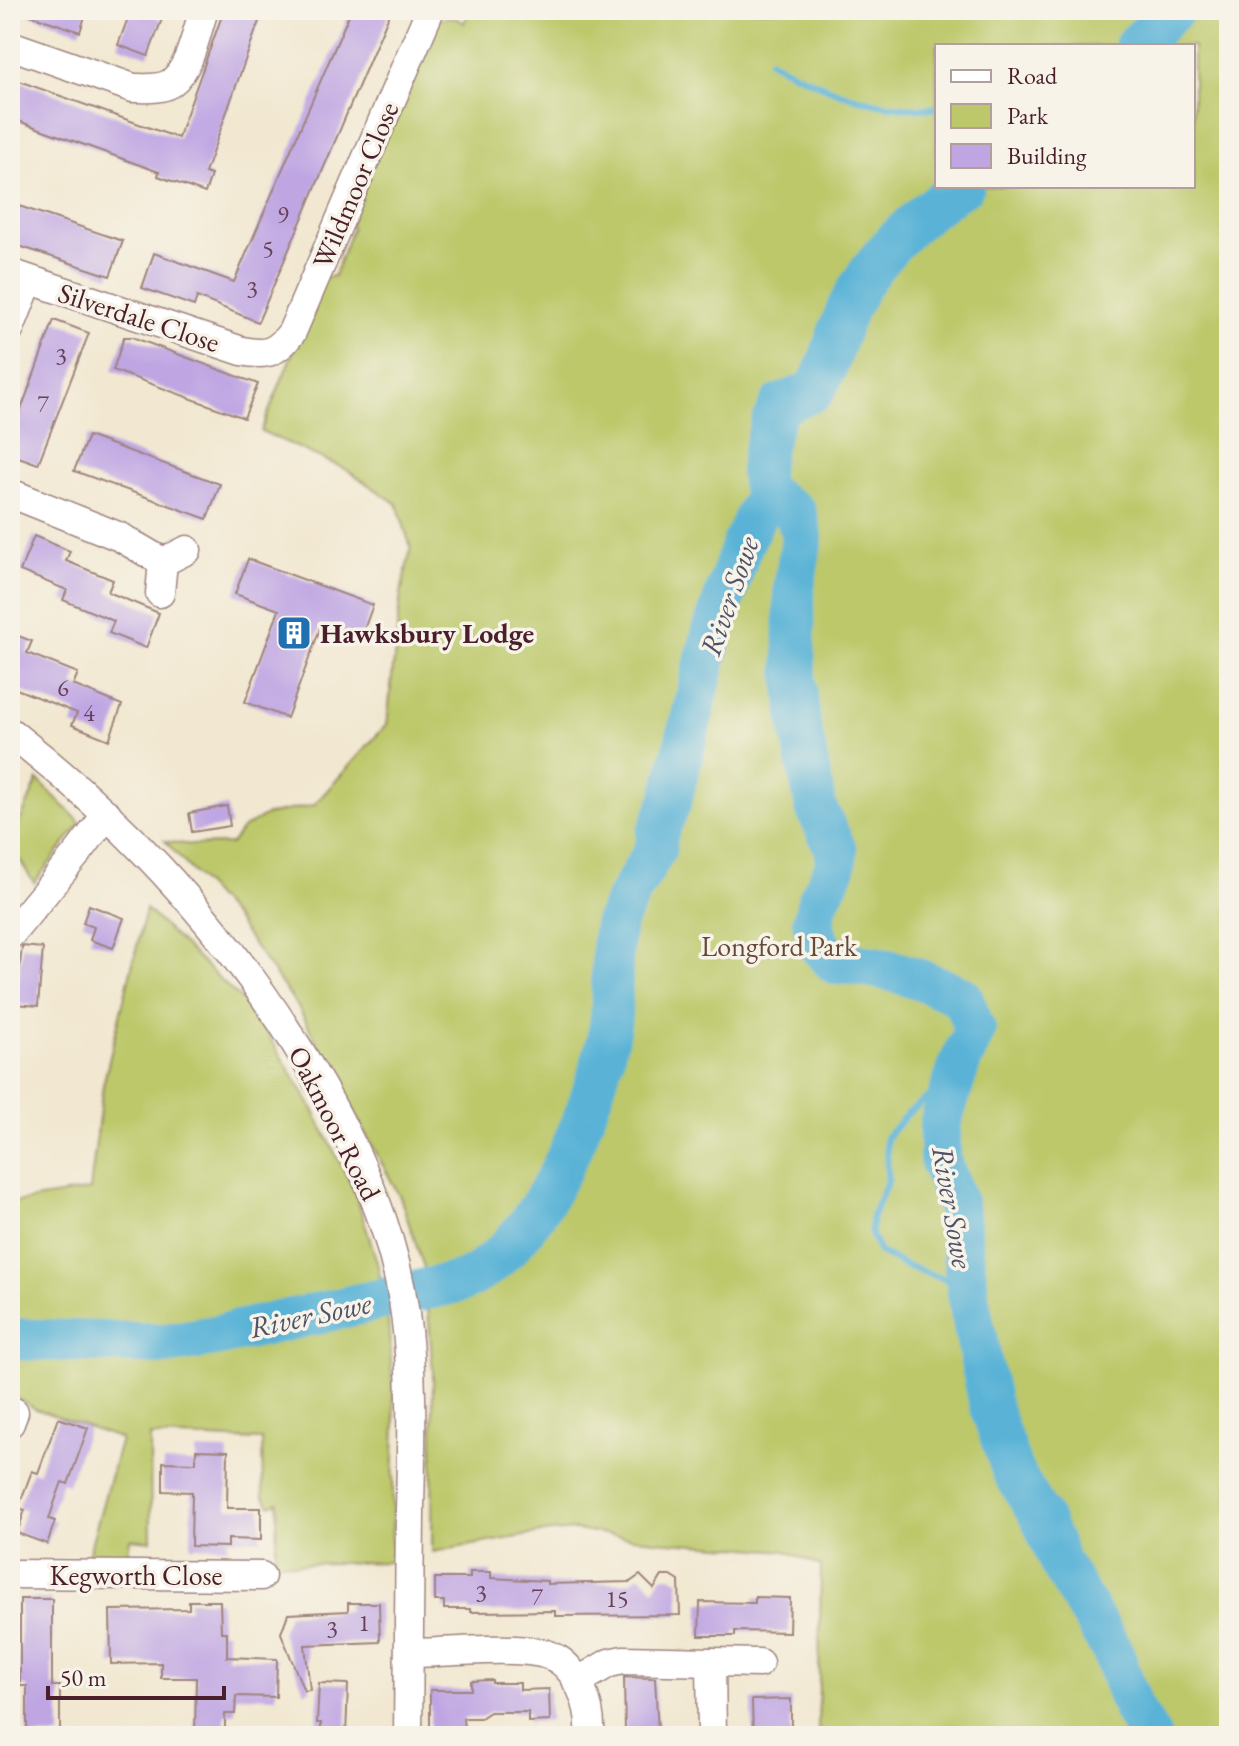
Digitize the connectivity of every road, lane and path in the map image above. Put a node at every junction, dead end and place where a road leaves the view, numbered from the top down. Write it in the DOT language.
graph roads {
  1 [pos="204,10"];
  2 [pos="430,10"];
  3 [pos="10,45"];
  4 [pos="19,276"];
  5 [pos="10,328"];
  6 [pos="270,354"];
  7 [pos="10,493"];
  8 [pos="160,593"];
  9 [pos="10,732"];
  10 [pos="107,814"];
  11 [pos="10,935"];
  12 [pos="10,1574"];
  13 [pos="261,1576"];
  14 [pos="409,1653"];
  15 [pos="711,1662"];
  16 [pos="759,1663"];
  17 [pos="577,1682"];
  18 [pos="408,1736"];
  19 [pos="590,1736"];
  20 [pos="712,1736"];
  1 -- 3 [label="street"];
  2 -- 6 [label="street, Wildmoor Close"];
  4 -- 5 [label="street"];
  4 -- 6 [label="street, Silverdale Close"];
  7 -- 8 [label="street"];
  9 -- 10 [label="street, Oakmoor Road"];
  10 -- 11 [label="street"];
  10 -- 14 [label="street, Oakmoor Road"];
  12 -- 13 [label="street, Kegworth Close"];
  14 -- 17 [label="street"];
  14 -- 18 [label="street, Oakmoor Road"];
  15 -- 16 [label="street"];
  15 -- 17 [label="street"];
  15 -- 20 [label="street"];
  17 -- 19 [label="street"];
}
